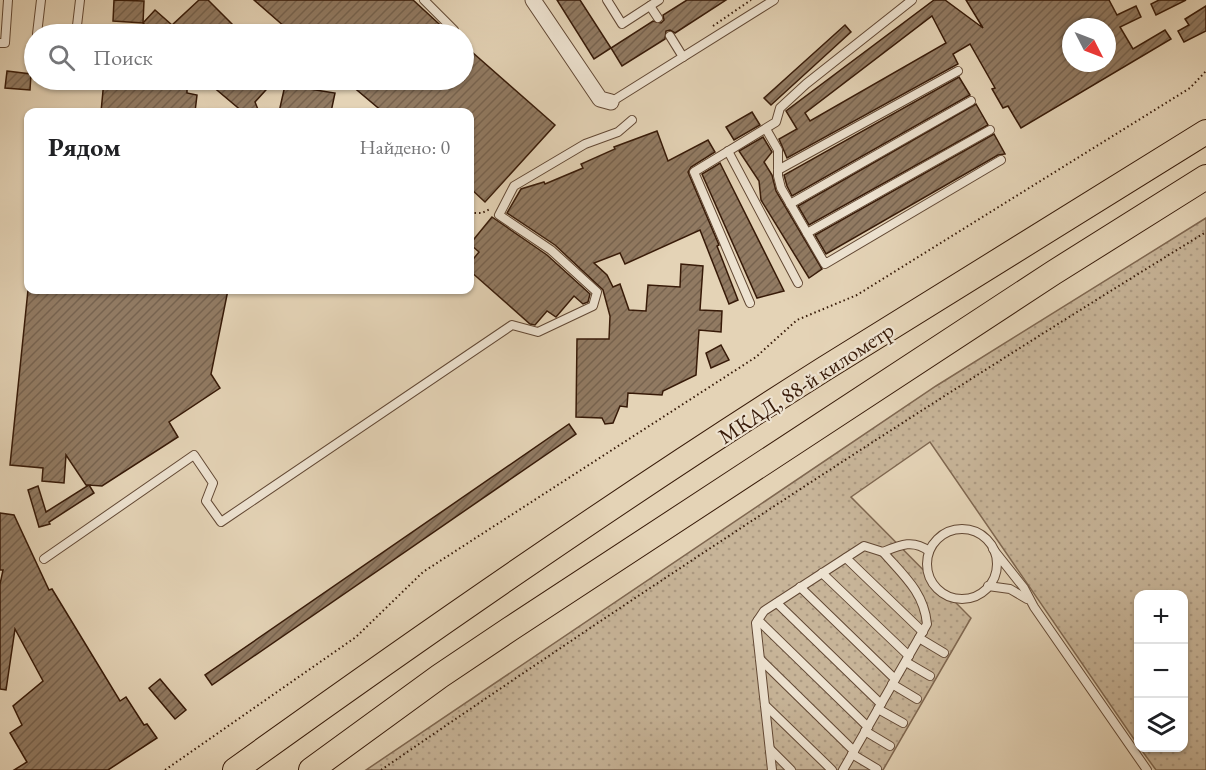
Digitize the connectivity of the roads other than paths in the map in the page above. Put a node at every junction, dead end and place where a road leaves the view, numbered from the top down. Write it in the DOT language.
graph roads {
  1 [pos="8,0"];
  2 [pos="41,0"];
  3 [pos="80,0"];
  4 [pos="424,0"];
  5 [pos="533,0"];
  6 [pos="607,0"];
  7 [pos="659,0"];
  8 [pos="774,0"];
  9 [pos="912,0"];
  10 [pos="650,6"];
  11 [pos="658,18"];
  12 [pos="38,24"];
  13 [pos="77,24"];
  14 [pos="448,24"];
  15 [pos="670,36"];
  16 [pos="0,43"];
  17 [pos="683,57"];
  18 [pos="958,71"];
  19 [pos="971,100"];
  20 [pos="611,102"];
  21 [pos="632,120"];
  22 [pos="766,129"];
  23 [pos="990,130"];
  24 [pos="1206,132"];
  25 [pos="728,152"];
  26 [pos="1001,160"];
  27 [pos="778,170"];
  28 [pos="1206,177"];
  29 [pos="790,204"];
  30 [pos="807,233"];
  31 [pos="798,283"];
  32 [pos="750,303"];
  33 [pos="993,549"];
  34 [pos="929,551"];
  35 [pos="883,552"];
  36 [pos="846,558"];
  37 [pos="44,559"];
  38 [pos="822,573"];
  39 [pos="988,586"];
  40 [pos="800,588"];
  41 [pos="777,603"];
  42 [pos="1034,607"];
  43 [pos="758,620"];
  44 [pos="921,635"];
  45 [pos="944,652"];
  46 [pos="760,659"];
  47 [pos="907,659"];
  48 [pos="930,676"];
  49 [pos="894,682"];
  50 [pos="917,699"];
  51 [pos="765,705"];
  52 [pos="880,706"];
  53 [pos="903,723"];
  54 [pos="867,729"];
  55 [pos="890,746"];
  56 [pos="770,749"];
  57 [pos="853,752"];
  58 [pos="877,768"];
  59 [pos="236,770"];
  60 [pos="311,770"];
  61 [pos="772,770"];
  62 [pos="791,770"];
  63 [pos="832,770"];
  64 [pos="843,770"];
  65 [pos="1147,770"];
  1 -- 16 [label="lane"];
  2 -- 12 [label="lane"];
  3 -- 13 [label="lane"];
  4 -- 14 [label="lane"];
  5 -- 20 [label="street"];
  6 -- 10 [label="lane"];
  7 -- 10 [label="lane"];
  8 -- 17 [label="lane"];
  9 -- 22 [label="lane"];
  10 -- 11 [label="lane"];
  15 -- 17 [label="lane"];
  17 -- 20 [label="lane"];
  18 -- 27 [label="lane"];
  19 -- 29 [label="lane"];
  21 -- 37 [label="lane"];
  22 -- 25 [label="lane"];
  22 -- 27 [label="lane"];
  23 -- 30 [label="lane"];
  24 -- 59 [label="highway, МКАД, 88-й километр"];
  25 -- 31 [label="lane"];
  25 -- 32 [label="lane"];
  26 -- 30 [label="lane"];
  27 -- 29 [label="lane"];
  28 -- 60 [label="highway, МКАД, 88-й километр"];
  29 -- 30 [label="lane"];
  33 -- 34 [label="lane"];
  33 -- 39 [label="lane"];
  33 -- 42 [label="lane"];
  34 -- 35 [label="lane"];
  34 -- 39 [label="lane"];
  35 -- 36 [label="lane"];
  35 -- 44 [label="lane"];
  36 -- 38 [label="lane"];
  36 -- 44 [label="lane"];
  38 -- 40 [label="lane"];
  38 -- 47 [label="lane"];
  39 -- 42 [label="lane"];
  40 -- 41 [label="lane"];
  40 -- 49 [label="lane"];
  41 -- 43 [label="lane"];
  41 -- 52 [label="lane"];
  42 -- 65 [label="lane"];
  43 -- 46 [label="lane"];
  43 -- 54 [label="lane"];
  44 -- 45 [label="lane"];
  44 -- 47 [label="lane"];
  46 -- 51 [label="lane"];
  46 -- 57 [label="lane"];
  47 -- 48 [label="lane"];
  47 -- 49 [label="lane"];
  49 -- 50 [label="lane"];
  49 -- 52 [label="lane"];
  51 -- 56 [label="lane"];
  51 -- 63 [label="lane"];
  52 -- 53 [label="lane"];
  52 -- 54 [label="lane"];
  54 -- 55 [label="lane"];
  54 -- 57 [label="lane"];
  56 -- 61 [label="lane"];
  56 -- 62 [label="lane"];
  57 -- 58 [label="lane"];
  57 -- 64 [label="lane"];
}
